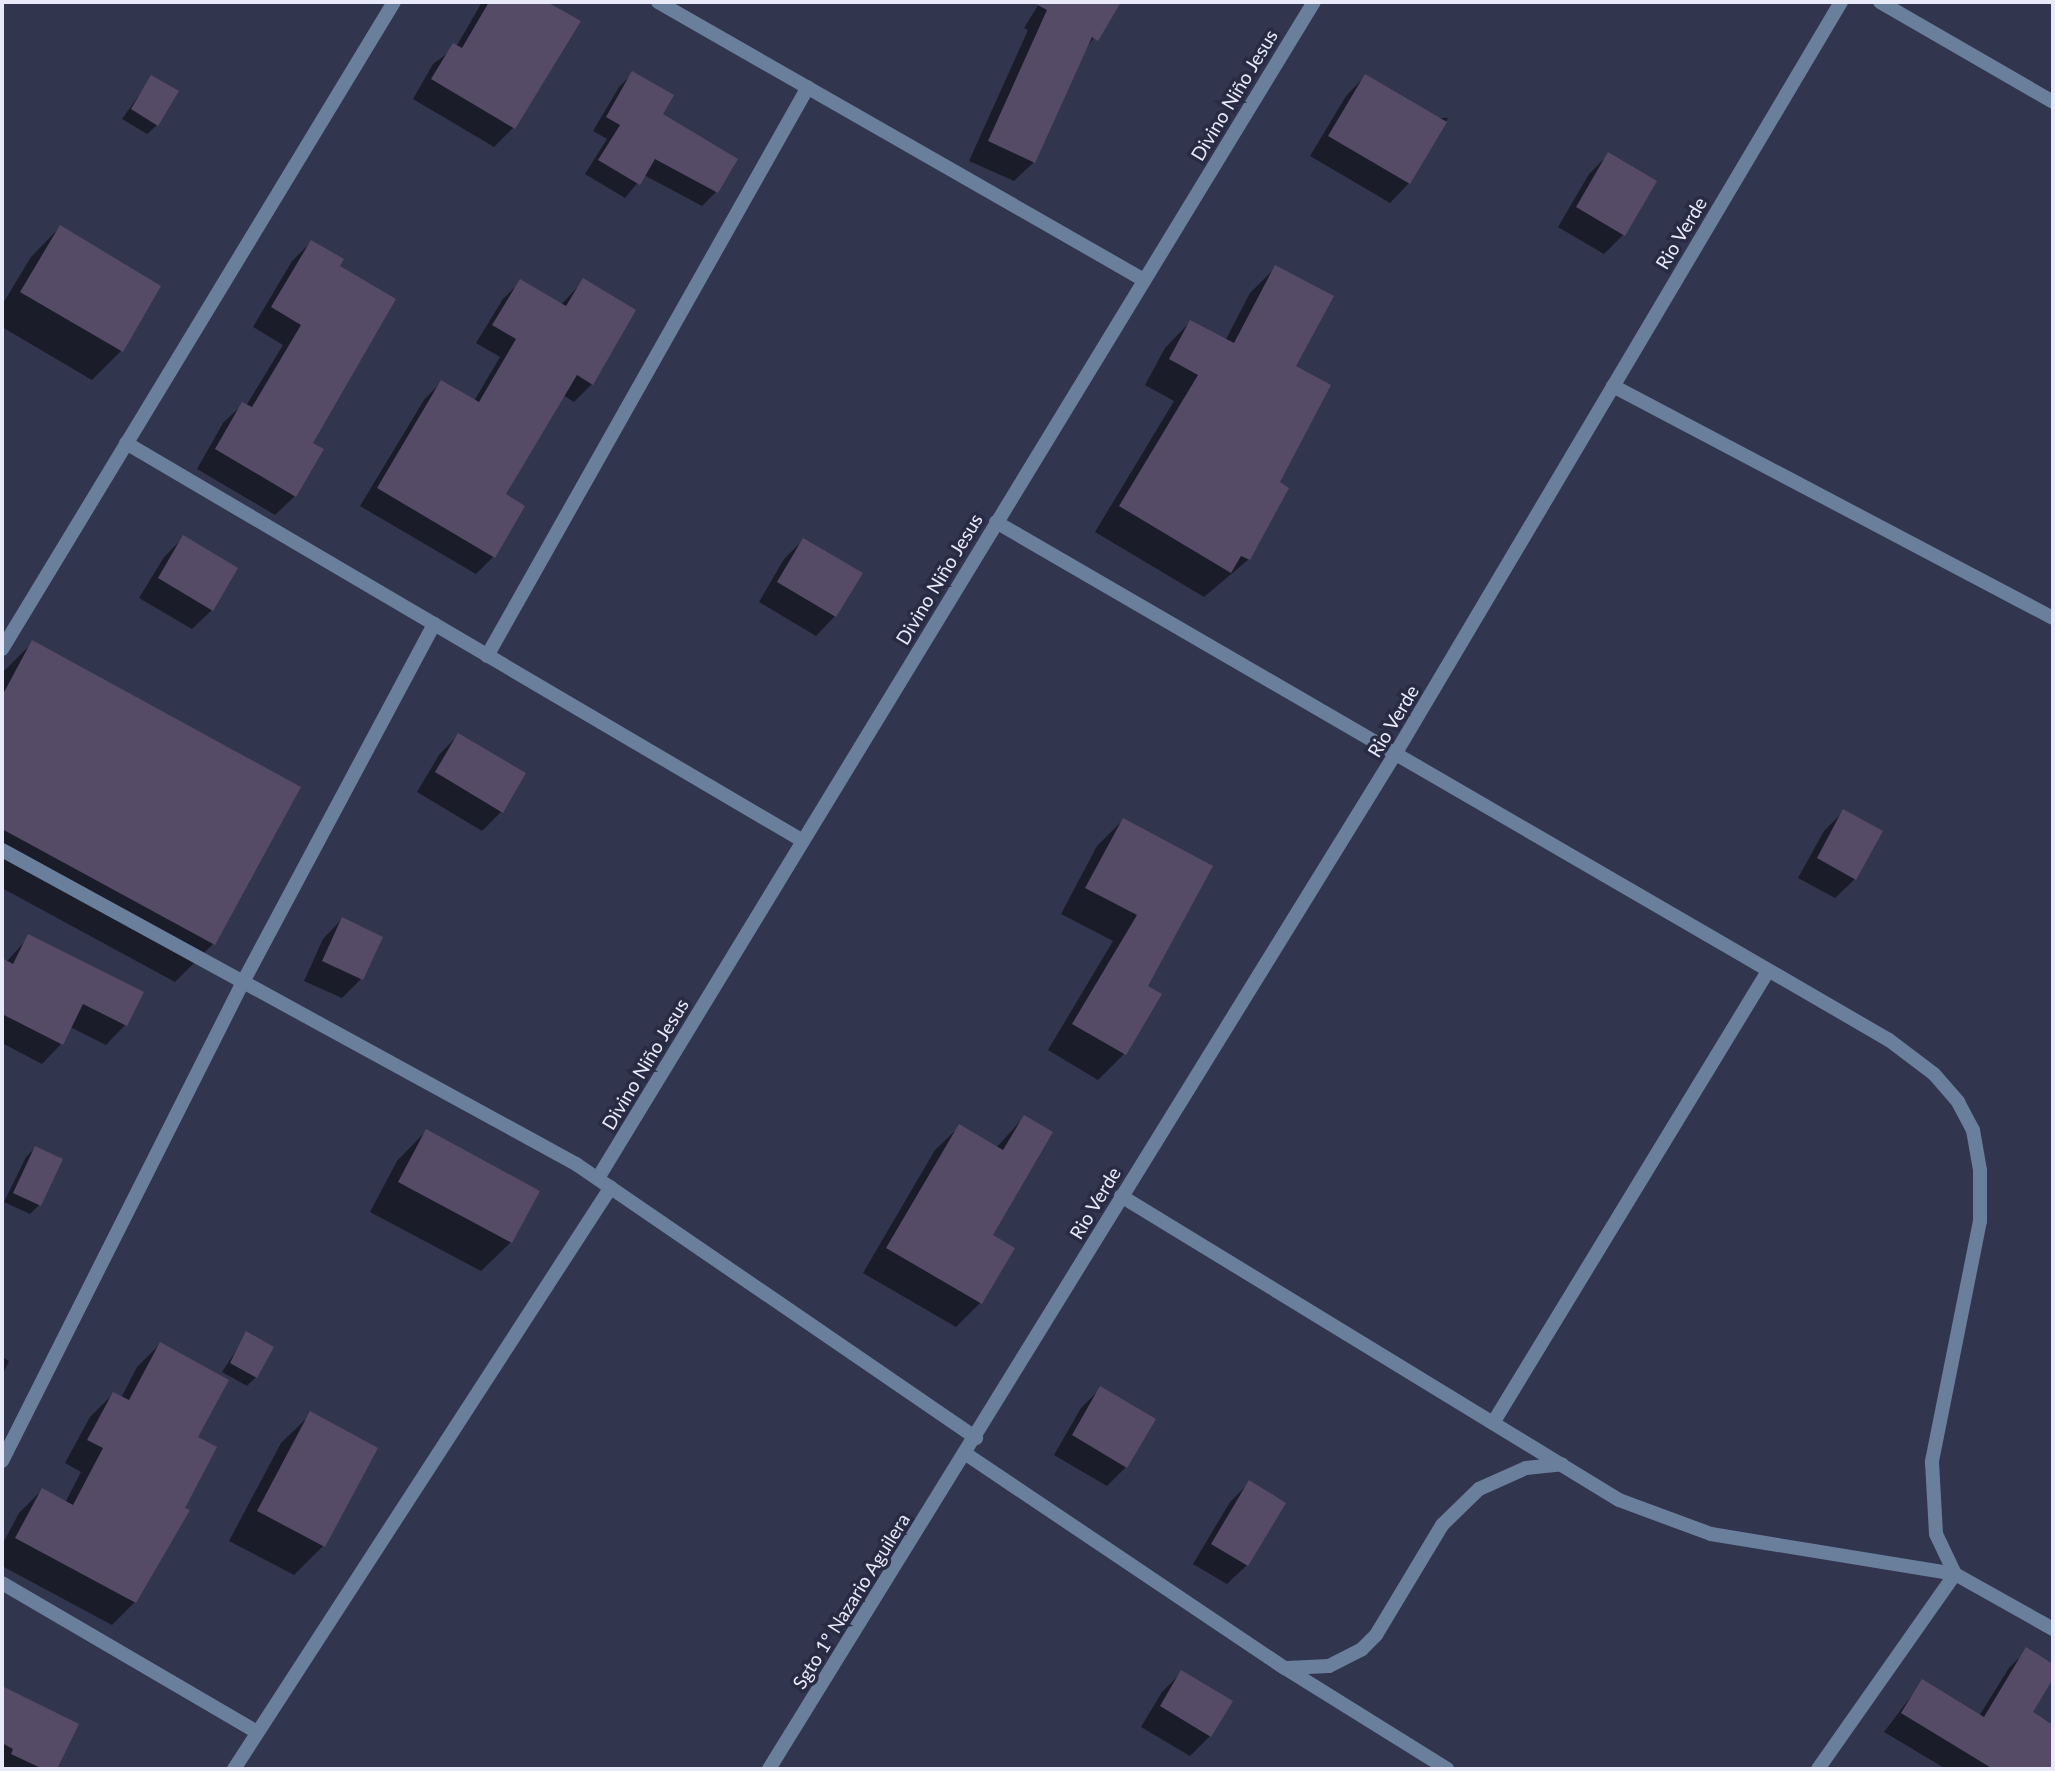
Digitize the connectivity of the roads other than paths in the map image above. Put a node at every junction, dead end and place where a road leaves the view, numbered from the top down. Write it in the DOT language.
graph roads {
  1 [pos="394,2"];
  2 [pos="658,2"];
  3 [pos="1314,2"];
  4 [pos="1841,2"];
  5 [pos="1880,2"];
  6 [pos="807,87"];
  7 [pos="2053,102"];
  8 [pos="1144,280"];
  9 [pos="1613,386"];
  10 [pos="126,443"];
  11 [pos="996,522"];
  12 [pos="2053,618"];
  13 [pos="434,624"];
  14 [pos="2,649"];
  15 [pos="486,656"];
  16 [pos="1394,756"];
  17 [pos="803,841"];
  18 [pos="2,850"];
  19 [pos="1768,971"];
  20 [pos="243,982"];
  21 [pos="598,1178"];
  22 [pos="611,1187"];
  23 [pos="1121,1196"];
  24 [pos="1493,1423"];
  25 [pos="976,1438"];
  26 [pos="966,1454"];
  27 [pos="2,1461"];
  28 [pos="1562,1464"];
  29 [pos="1955,1574"];
  30 [pos="2,1583"];
  31 [pos="2053,1629"];
  32 [pos="1285,1668"];
  33 [pos="257,1732"];
  34 [pos="233,1769"];
  35 [pos="769,1769"];
  36 [pos="1447,1769"];
  37 [pos="1818,1769"];
  1 -- 10 [label="street"];
  2 -- 6 [label="street"];
  3 -- 8 [label="street, Divino Niño Jesus"];
  4 -- 9 [label="street, Rio Verde"];
  5 -- 7 [label="street"];
  6 -- 8 [label="street"];
  6 -- 15 [label="street"];
  8 -- 11 [label="street, Divino Niño Jesus"];
  9 -- 12 [label="street"];
  9 -- 16 [label="street, Rio Verde"];
  10 -- 13 [label="street"];
  10 -- 14 [label="street"];
  11 -- 16 [label="street"];
  11 -- 17 [label="street, Divino Niño Jesus"];
  13 -- 15 [label="street"];
  13 -- 20 [label="street"];
  15 -- 17 [label="street"];
  16 -- 19 [label="street"];
  16 -- 23 [label="street, Rio Verde"];
  17 -- 21 [label="street, Divino Niño Jesus"];
  18 -- 20 [label="street"];
  19 -- 24 [label="street"];
  19 -- 29 [label="street"];
  20 -- 21 [label="street"];
  20 -- 27 [label="street"];
  21 -- 22 [label="street"];
  22 -- 25 [label="street"];
  22 -- 33 [label="street"];
  23 -- 24 [label="street"];
  23 -- 25 [label="street, Rio Verde"];
  24 -- 28 [label="street"];
  25 -- 26 [label="street, Rio Verde"];
  26 -- 32 [label="street"];
  26 -- 35 [label="street, Sgto 1º Nazario Aguilera"];
  28 -- 29 [label="street"];
  28 -- 32 [label="street"];
  29 -- 31 [label="street"];
  29 -- 37 [label="street"];
  30 -- 33 [label="street"];
  32 -- 36 [label="street"];
  33 -- 34 [label="street"];
}
